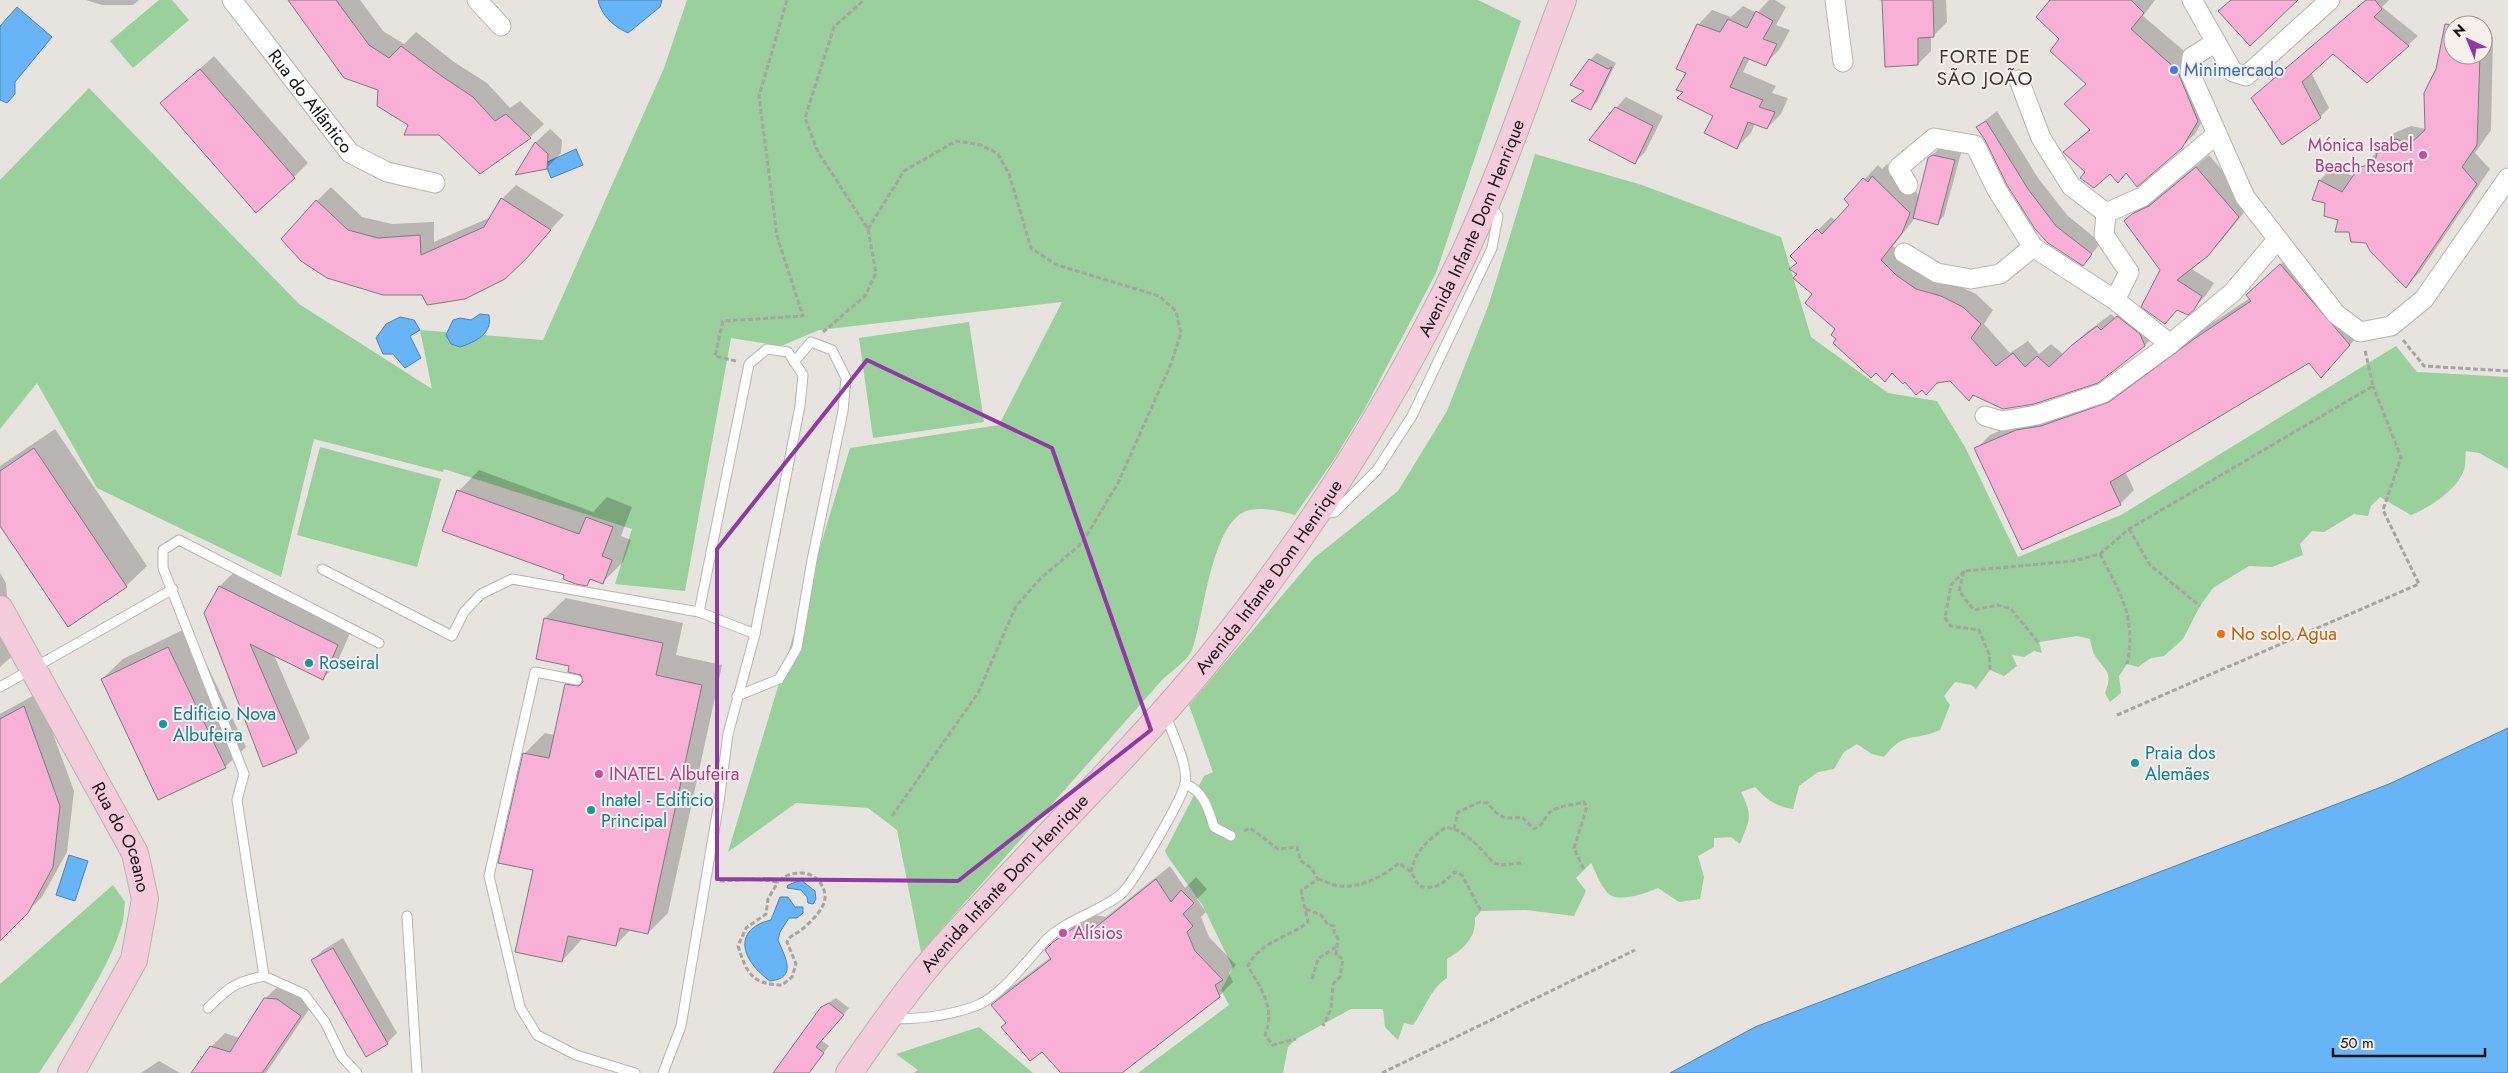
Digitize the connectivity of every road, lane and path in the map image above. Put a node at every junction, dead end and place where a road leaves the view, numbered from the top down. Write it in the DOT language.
graph roads {
  1 [pos="232,0"];
  2 [pos="477,0"];
  3 [pos="787,0"];
  4 [pos="864,0"];
  5 [pos="1563,0"];
  6 [pos="1835,0"];
  7 [pos="2193,0"];
  8 [pos="2330,0"];
  9 [pos="501,26"];
  10 [pos="2216,42"];
  11 [pos="1843,62"];
  12 [pos="2019,80"];
  13 [pos="2218,134"];
  14 [pos="2508,178"];
  15 [pos="435,182"];
  16 [pos="1908,185"];
  17 [pos="2106,213"];
  18 [pos="868,229"];
  19 [pos="2277,240"];
  20 [pos="2033,247"];
  21 [pos="1904,253"];
  22 [pos="2115,300"];
  23 [pos="2391,326"];
  24 [pos="2360,332"];
  25 [pos="811,342"];
  26 [pos="2170,344"];
  27 [pos="794,362"];
  28 [pos="749,364"];
  29 [pos="2508,371"];
  30 [pos="2373,386"];
  31 [pos="1985,416"];
  32 [pos="2129,529"];
  33 [pos="2100,554"];
  34 [pos="322,569"];
  35 [pos="1964,571"];
  36 [pos="173,589"];
  37 [pos="2200,606"];
  38 [pos="0,608"];
  39 [pos="700,612"];
  40 [pos="755,634"];
  41 [pos="2038,642"];
  42 [pos="378,643"];
  43 [pos="2128,664"];
  44 [pos="33,668"];
  45 [pos="1990,670"];
  46 [pos="577,680"];
  47 [pos="0,686"];
  48 [pos="737,696"];
  49 [pos="1164,712"];
  50 [pos="2117,715"];
  51 [pos="1185,784"];
  52 [pos="892,816"];
  53 [pos="1454,829"];
  54 [pos="1231,836"];
  55 [pos="1522,863"];
  56 [pos="1584,870"];
  57 [pos="1411,872"];
  58 [pos="1318,879"];
  59 [pos="704,881"];
  60 [pos="778,882"];
  61 [pos="1305,908"];
  62 [pos="1481,911"];
  63 [pos="407,916"];
  64 [pos="1337,947"];
  65 [pos="1634,950"];
  66 [pos="264,976"];
  67 [pos="1312,979"];
  68 [pos="208,1008"];
  69 [pos="888,1019"];
  70 [pos="1322,1026"];
  71 [pos="1296,1039"];
  72 [pos="71,1073"];
  73 [pos="356,1073"];
  74 [pos="417,1073"];
  75 [pos="635,1073"];
  76 [pos="663,1073"];
  77 [pos="849,1073"];
  78 [pos="1382,1073"];
  1 -- 15 [label="street, Rua do Atlântico"];
  2 -- 9 [label="street"];
  3 -- 28 [label="path"];
  4 -- 18 [label="path"];
  5 -- 49 [label="street, Avenida Infante Dom Henrique"];
  6 -- 11 [label="street"];
  7 -- 10 [label="street"];
  8 -- 10 [label="street"];
  10 -- 13 [label="street"];
  12 -- 17 [label="street"];
  13 -- 17 [label="street"];
  13 -- 19 [label="street"];
  14 -- 23 [label="street"];
  16 -- 20 [label="street"];
  17 -- 22 [label="street"];
  18 -- 25 [label="path"];
  18 -- 52 [label="path"];
  19 -- 24 [label="street"];
  19 -- 26 [label="street"];
  20 -- 21 [label="street"];
  20 -- 22 [label="street"];
  22 -- 26 [label="street"];
  23 -- 24 [label="street"];
  23 -- 29 [label="path"];
  24 -- 30 [label="path"];
  25 -- 27 [label="lane"];
  25 -- 48 [label="lane"];
  26 -- 31 [label="street"];
  27 -- 28 [label="lane"];
  27 -- 40 [label="lane"];
  28 -- 39 [label="lane"];
  30 -- 32 [label="path"];
  30 -- 50 [label="path"];
  32 -- 33 [label="path"];
  32 -- 37 [label="path"];
  33 -- 35 [label="path"];
  33 -- 43 [label="path"];
  34 -- 39 [label="lane"];
  35 -- 41 [label="path"];
  35 -- 45 [label="path"];
  36 -- 42 [label="lane"];
  36 -- 44 [label="lane"];
  36 -- 66 [label="lane"];
  38 -- 44 [label="street, Rua do Oceano"];
  39 -- 40 [label="lane"];
  40 -- 48 [label="lane"];
  44 -- 47 [label="lane"];
  44 -- 72 [label="street, Rua do Oceano"];
  46 -- 75 [label="lane"];
  48 -- 59 [label="lane"];
  49 -- 51 [label="lane"];
  49 -- 69 [label="street, Avenida Infante Dom Henrique"];
  51 -- 54 [label="lane"];
  51 -- 69 [label="lane"];
  53 -- 55 [label="path"];
  53 -- 56 [label="path"];
  53 -- 57 [label="path"];
  54 -- 58 [label="path"];
  57 -- 58 [label="path"];
  57 -- 62 [label="path"];
  58 -- 61 [label="path"];
  59 -- 60 [label="path"];
  59 -- 76 [label="lane"];
  60 -- 60 [label="path"];
  61 -- 64 [label="path"];
  61 -- 71 [label="path"];
  63 -- 74 [label="lane"];
  64 -- 67 [label="path"];
  64 -- 70 [label="path"];
  65 -- 78 [label="path"];
  66 -- 68 [label="lane"];
  66 -- 73 [label="lane"];
  69 -- 77 [label="street, Avenida Infante Dom Henrique"];
}
